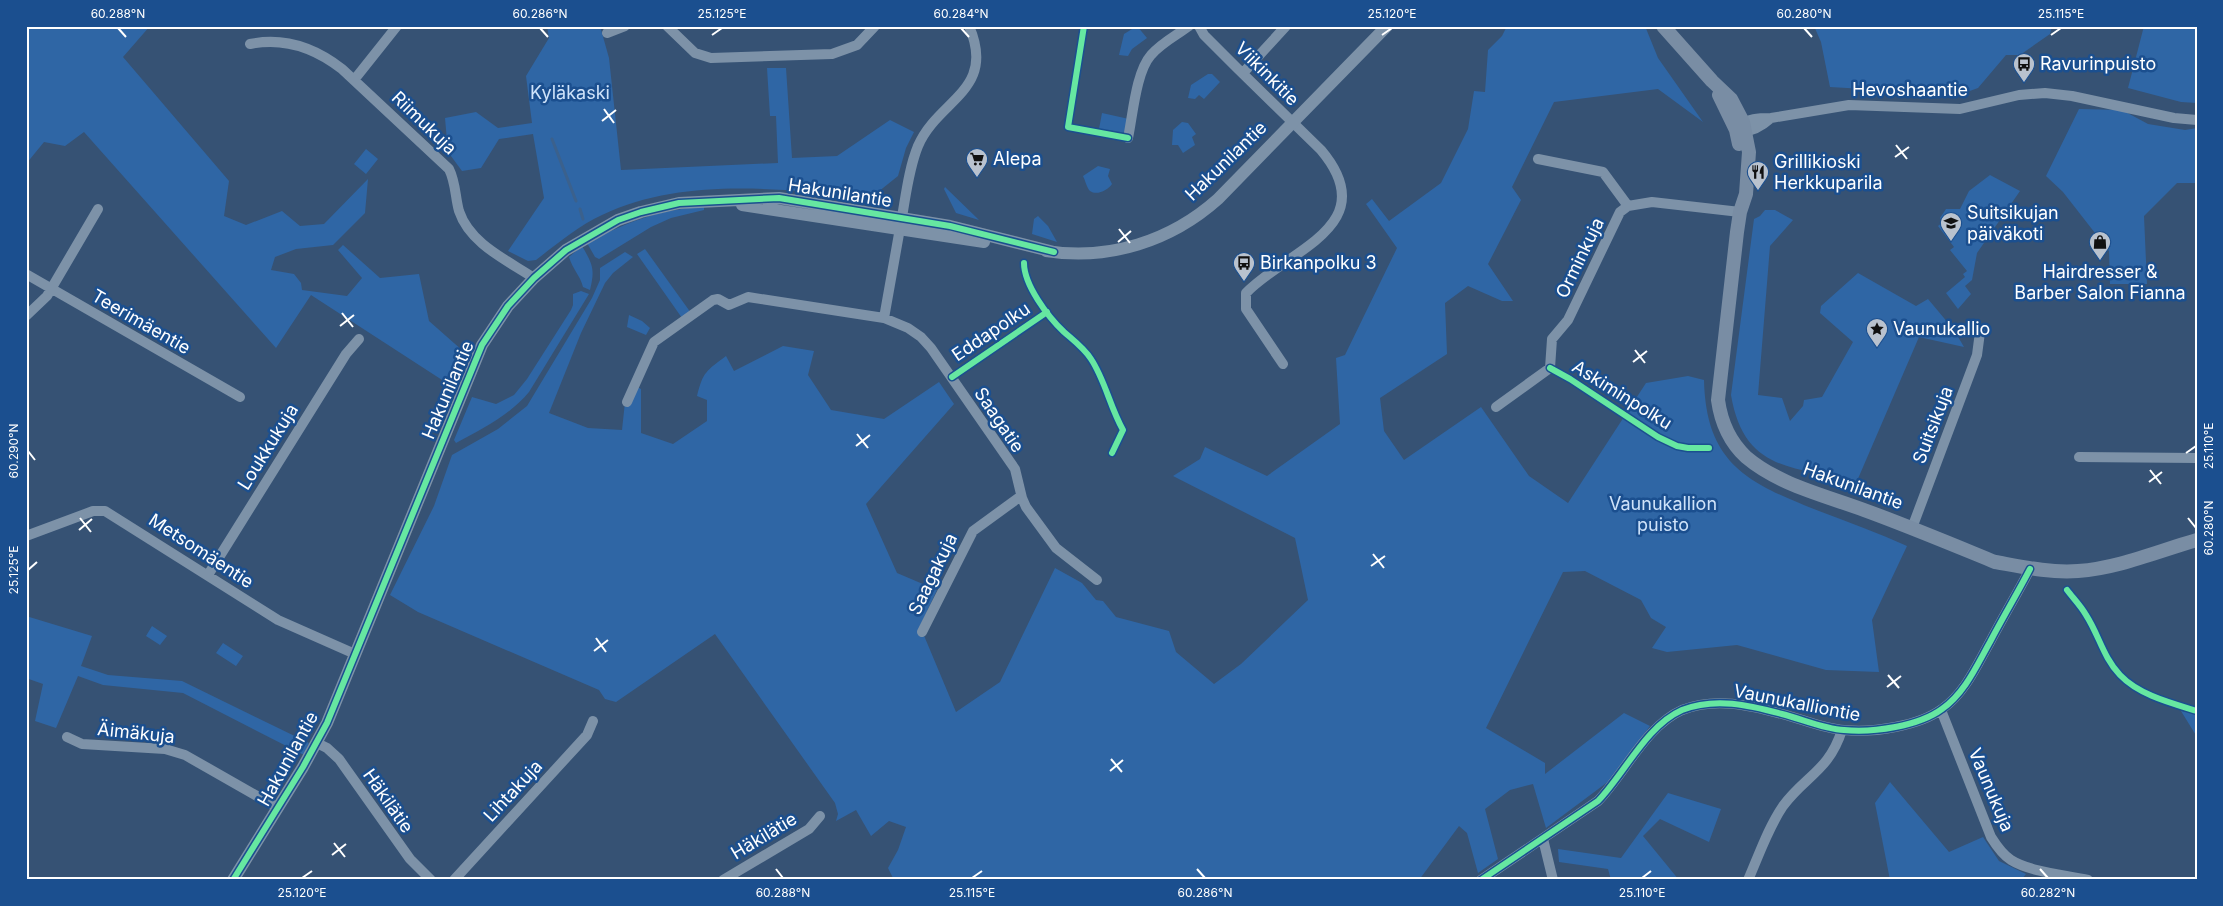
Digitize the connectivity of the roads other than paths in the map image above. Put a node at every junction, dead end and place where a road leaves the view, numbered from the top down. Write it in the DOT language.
graph roads {
  1 [pos="396,26"];
  2 [pos="625,26"];
  3 [pos="667,26"];
  4 [pos="875,26"];
  5 [pos="970,26"];
  6 [pos="1189,26"];
  7 [pos="1199,26"];
  8 [pos="1286,26"];
  9 [pos="1387,26"];
  10 [pos="1663,26"];
  11 [pos="607,33"];
  12 [pos="250,44"];
  13 [pos="1243,73"];
  14 [pos="354,80"];
  15 [pos="2197,120"];
  16 [pos="1292,122"];
  17 [pos="1741,128"];
  18 [pos="1128,138"];
  19 [pos="1538,159"];
  20 [pos="1628,206"];
  21 [pos="98,209"];
  22 [pos="1740,212"];
  23 [pos="900,224"];
  24 [pos="26,274"];
  25 [pos="534,278"];
  26 [pos="51,289"];
  27 [pos="26,316"];
  28 [pos="884,318"];
  29 [pos="1980,332"];
  30 [pos="358,338"];
  31 [pos="1283,364"];
  32 [pos="240,397"];
  33 [pos="627,402"];
  34 [pos="1496,407"];
  35 [pos="2079,457"];
  36 [pos="2197,458"];
  37 [pos="1022,496"];
  38 [pos="1912,528"];
  39 [pos="26,536"];
  40 [pos="2197,540"];
  41 [pos="2030,569"];
  42 [pos="208,575"];
  43 [pos="1098,580"];
  44 [pos="922,632"];
  45 [pos="355,654"];
  46 [pos="1941,710"];
  47 [pos="593,722"];
  48 [pos="1842,730"];
  49 [pos="67,737"];
  50 [pos="317,743"];
  51 [pos="278,808"];
  52 [pos="820,816"];
  53 [pos="1542,839"];
  54 [pos="233,880"];
  55 [pos="431,880"];
  56 [pos="454,880"];
  57 [pos="723,880"];
  58 [pos="1481,880"];
  59 [pos="1553,880"];
  60 [pos="1748,880"];
  61 [pos="2088,880"];
  1 -- 14 [label="street"];
  2 -- 11 [label="street"];
  3 -- 4 [label="street"];
  5 -- 23 [label="street"];
  6 -- 18 [label="street"];
  7 -- 13 [label="street, Viikinkitie"];
  8 -- 13 [label="street"];
  9 -- 16 [label="street, Hakunilantie"];
  10 -- 17 [label="main road, Hakunilantie"];
  12 -- 14 [label="street, Riimukuja"];
  13 -- 16 [label="street, Viikinkitie"];
  14 -- 25 [label="street, Riimukuja"];
  15 -- 17 [label="street, Hevoshaantie"];
  16 -- 23 [label="street, Hakunilantie"];
  16 -- 31 [label="street, Viikinkitie"];
  17 -- 22 [label="main road, Hakunilantie"];
  19 -- 20 [label="street"];
  20 -- 22 [label="street"];
  20 -- 34 [label="street, Orminkuja"];
  21 -- 26 [label="street"];
  22 -- 38 [label="main road, Hakunilantie"];
  23 -- 25 [label="street, Hakunilantie"];
  23 -- 28 [label="street"];
  24 -- 26 [label="street, Teerimäentie"];
  25 -- 45 [label="street, Hakunilantie"];
  26 -- 27 [label="street"];
  26 -- 32 [label="street, Teerimäentie"];
  28 -- 33 [label="street, Saagatie"];
  28 -- 37 [label="street, Saagatie"];
  29 -- 38 [label="street, Suitsikuja"];
  30 -- 42 [label="street, Loukkukuja"];
  35 -- 36 [label="street"];
  37 -- 43 [label="street, Saagatie"];
  37 -- 44 [label="street, Saagakuja"];
  38 -- 41 [label="main road, Hakunilantie"];
  39 -- 42 [label="street, Metsomäentie"];
  40 -- 41 [label="main road, Hakunilantie"];
  41 -- 46 [label="street, Vaunukalliontie"];
  42 -- 45 [label="street, Metsomäentie"];
  45 -- 50 [label="street, Hakunilantie"];
  46 -- 48 [label="street, Vaunukalliontie"];
  46 -- 61 [label="street, Vaunukuja"];
  47 -- 56 [label="street, Lihtakuja"];
  48 -- 53 [label="street, Vaunukalliontie"];
  48 -- 60 [label="street"];
  49 -- 51 [label="street, Äimäkuja"];
  50 -- 51 [label="street, Hakunilantie"];
  50 -- 55 [label="street, Häkilätie"];
  51 -- 54 [label="street, Hakunilantie"];
  52 -- 57 [label="street, Häkilätie"];
  53 -- 58 [label="street, Vaunukalliontie"];
  53 -- 59 [label="street"];
}
